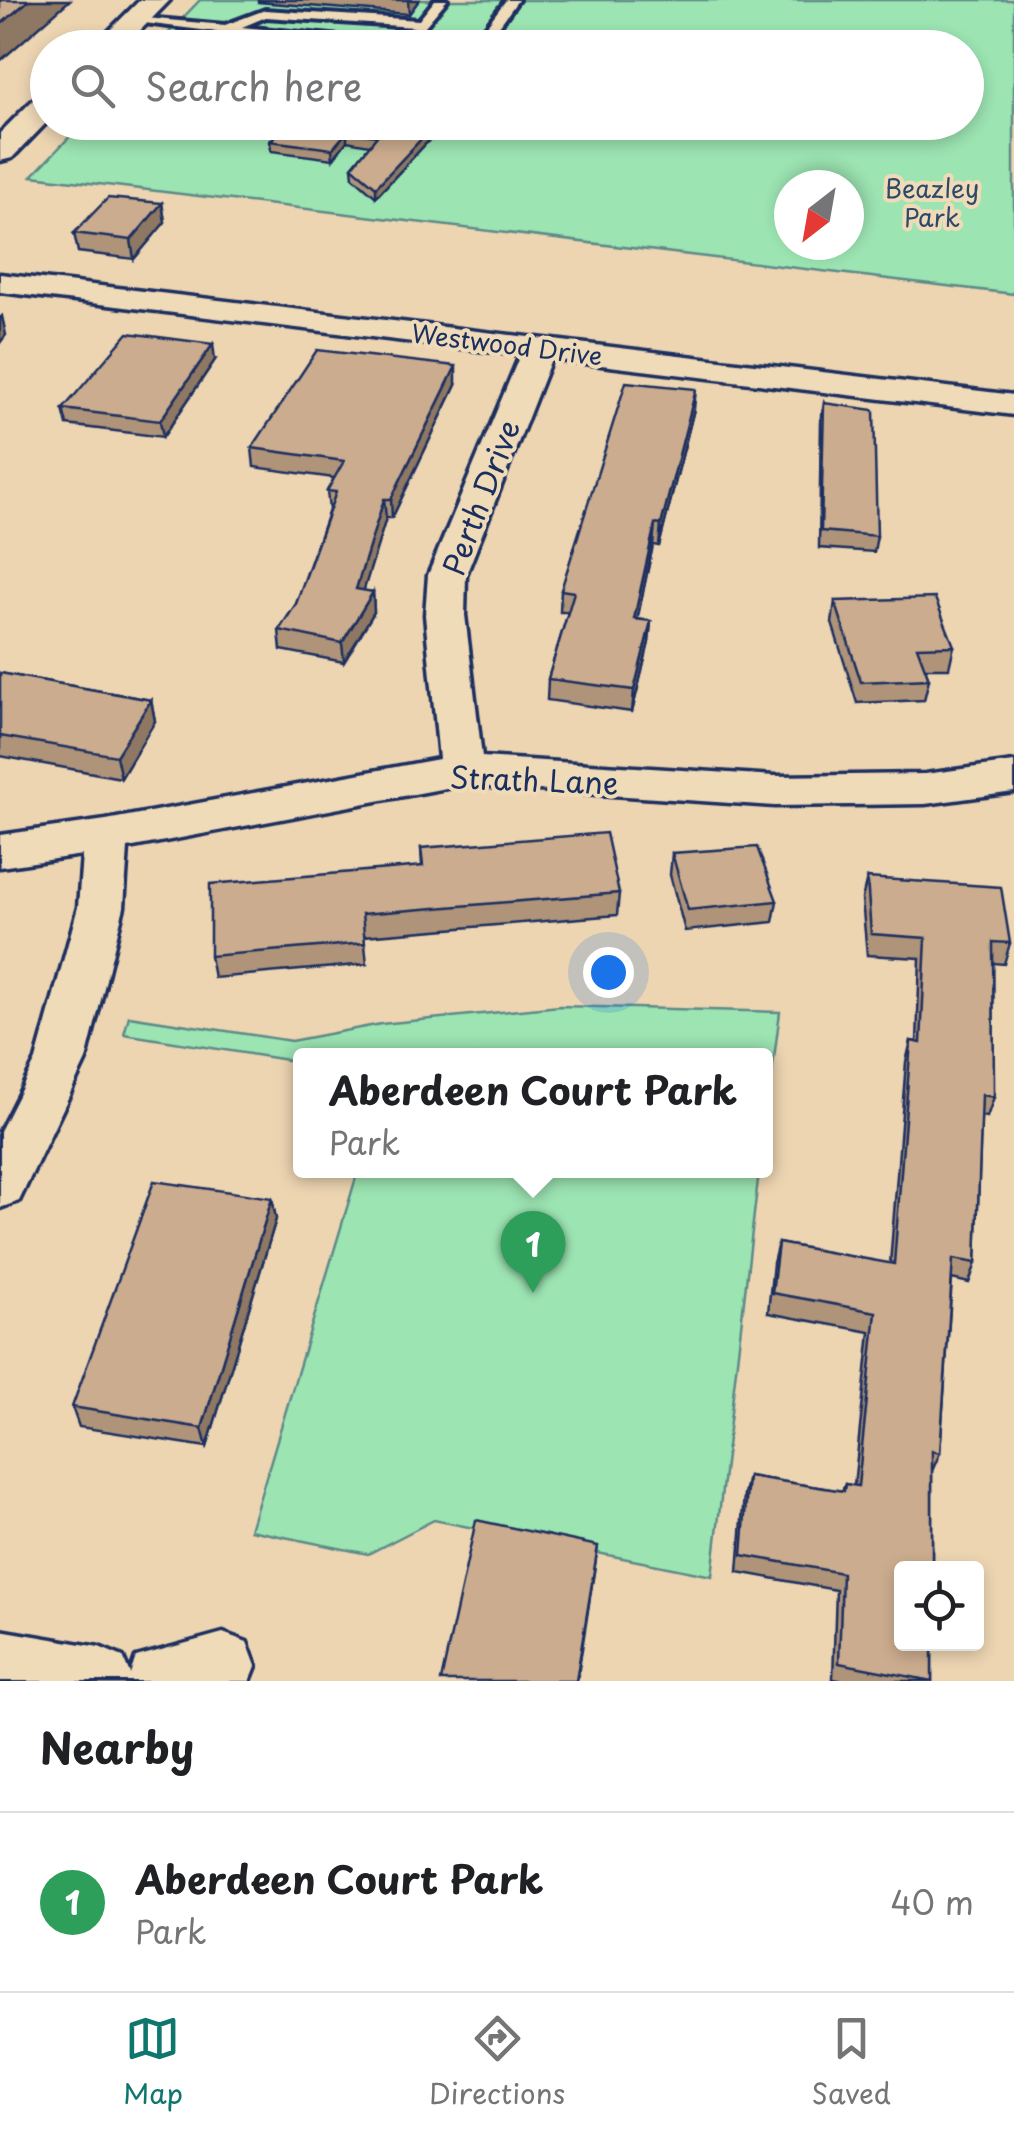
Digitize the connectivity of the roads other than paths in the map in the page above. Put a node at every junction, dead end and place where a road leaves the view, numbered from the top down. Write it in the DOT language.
graph roads {
  1 [pos="156,0"];
  2 [pos="441,0"];
  3 [pos="512,0"];
  4 [pos="134,21"];
  5 [pos="422,24"];
  6 [pos="228,28"];
  7 [pos="125,30"];
  8 [pos="250,30"];
  9 [pos="417,30"];
  10 [pos="490,30"];
  11 [pos="30,122"];
  12 [pos="0,151"];
  13 [pos="0,283"];
  14 [pos="539,348"];
  15 [pos="1014,406"];
  16 [pos="462,770"];
  17 [pos="1014,777"];
  18 [pos="106,836"];
  19 [pos="0,851"];
  20 [pos="0,1185"];
  21 [pos="0,1663"];
  22 [pos="222,1666"];
  23 [pos="98,1681"];
  24 [pos="160,1681"];
  1 -- 4 [label="street"];
  2 -- 5 [label="lane"];
  3 -- 10 [label="lane"];
  4 -- 6 [label="lane"];
  4 -- 7 [label="street"];
  5 -- 6 [label="lane"];
  5 -- 9 [label="lane"];
  6 -- 8 [label="lane"];
  11 -- 12 [label="street"];
  13 -- 14 [label="street, Westwood Drive"];
  14 -- 15 [label="street, Westwood Drive"];
  14 -- 16 [label="street, Perth Drive"];
  16 -- 17 [label="street, Strath Lane"];
  16 -- 18 [label="street, Strath Lane"];
  18 -- 19 [label="street, Strath Lane"];
  18 -- 20 [label="street"];
  21 -- 23 [label="street"];
  22 -- 24 [label="street"];
}
